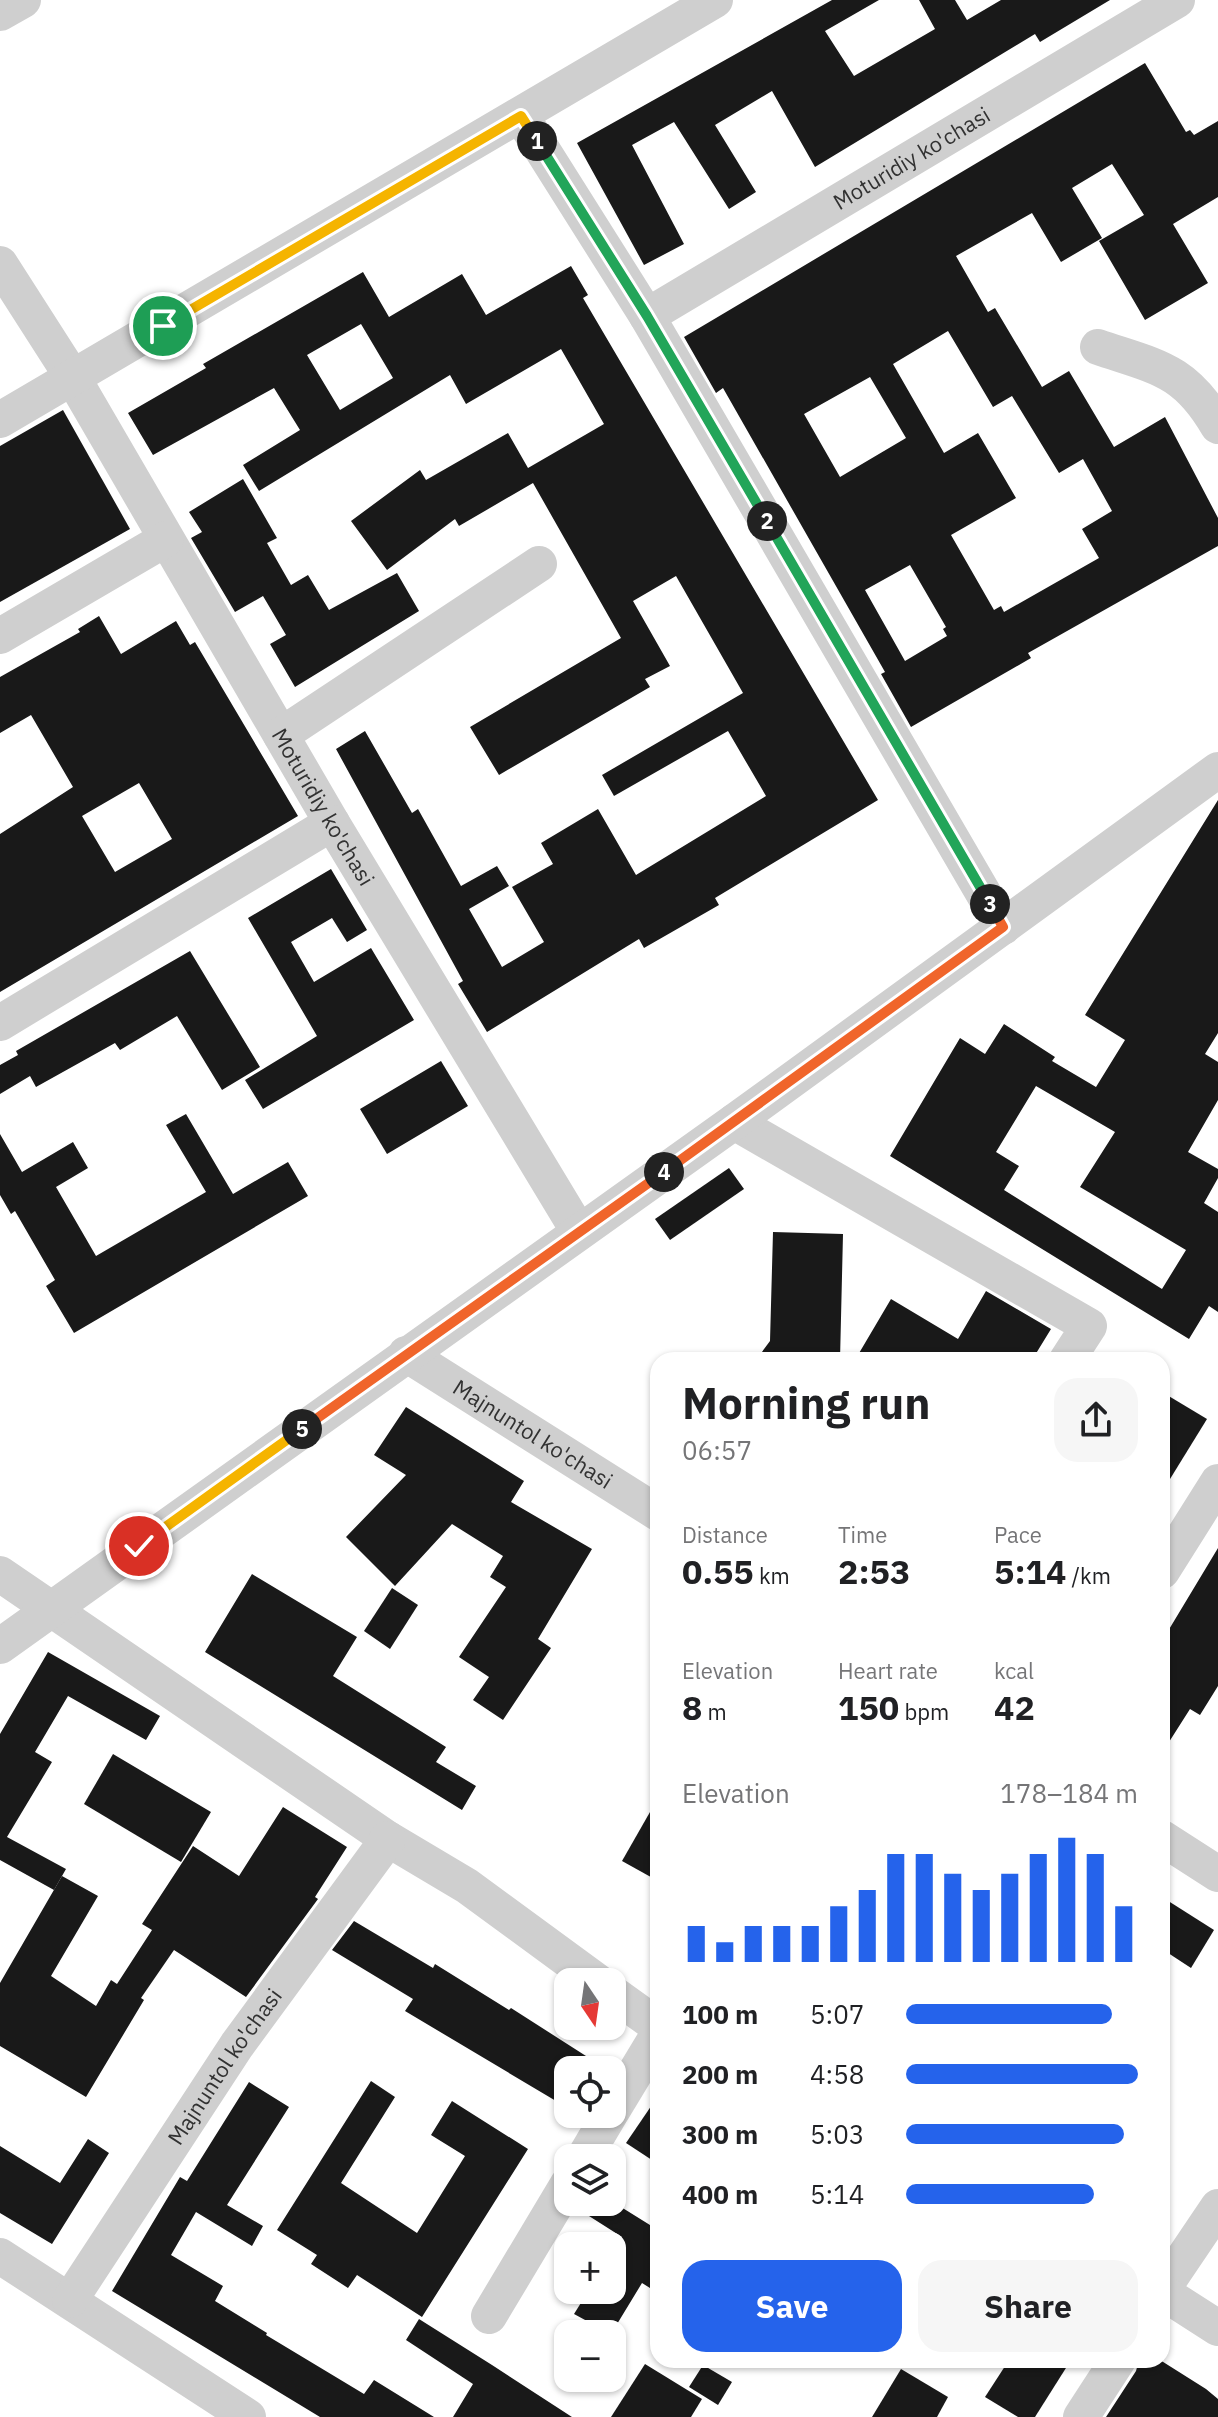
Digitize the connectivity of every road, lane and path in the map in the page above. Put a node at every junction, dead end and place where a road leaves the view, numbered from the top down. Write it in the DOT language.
graph roads {
  1 [pos="23,0"];
  2 [pos="715,0"];
  3 [pos="1177,0"];
  4 [pos="0,13"];
  5 [pos="521,116"];
  6 [pos="0,264"];
  7 [pos="647,316"];
  8 [pos="1098,347"];
  9 [pos="73,378"];
  10 [pos="0,420"];
  11 [pos="1218,426"];
  12 [pos="166,539"];
  13 [pos="539,564"];
  14 [pos="0,636"];
  15 [pos="281,735"];
  16 [pos="1217,772"];
  17 [pos="332,823"];
  18 [pos="1003,927"];
  19 [pos="0,1023"];
  20 [pos="734,1122"];
  21 [pos="579,1232"];
  22 [pos="1072,1352"];
  23 [pos="406,1354"];
  24 [pos="1218,1482"];
  25 [pos="650,1508"];
  26 [pos="1170,1558"];
  27 [pos="0,1574"];
  28 [pos="50,1610"];
  29 [pos="0,1646"];
  30 [pos="388,1839"];
  31 [pos="1170,1843"];
  32 [pos="1218,1874"];
  33 [pos="579,1968"];
  34 [pos="626,2003"];
  35 [pos="650,2020"];
  36 [pos="650,2048"];
  37 [pos="626,2088"];
  38 [pos="554,2207"];
  39 [pos="1218,2207"];
  40 [pos="0,2256"];
  41 [pos="1170,2279"];
  42 [pos="1170,2296"];
  43 [pos="70,2300"];
  44 [pos="489,2316"];
  45 [pos="1218,2328"];
  46 [pos="1113,2368"];
  47 [pos="248,2417"];
  48 [pos="1081,2417"];
  1 -- 4 [label="street"];
  2 -- 5 [label="street"];
  3 -- 7 [label="street, Moturidiy ko'chasi"];
  5 -- 7 [label="street"];
  5 -- 9 [label="street"];
  6 -- 9 [label="street, Moturidiy ko'chasi"];
  7 -- 18 [label="street"];
  8 -- 11 [label="street"];
  9 -- 10 [label="street"];
  9 -- 12 [label="street, Moturidiy ko'chasi"];
  12 -- 14 [label="street"];
  12 -- 15 [label="street, Moturidiy ko'chasi"];
  13 -- 15 [label="street"];
  15 -- 17 [label="street, Moturidiy ko'chasi"];
  16 -- 18 [label="street"];
  17 -- 19 [label="street"];
  17 -- 21 [label="street, Moturidiy ko'chasi"];
  18 -- 20 [label="street"];
  20 -- 21 [label="street"];
  20 -- 22 [label="street"];
  21 -- 23 [label="street"];
  23 -- 25 [label="street, Majnuntol ko'chasi"];
  23 -- 28 [label="street"];
  24 -- 26 [label="street"];
  27 -- 28 [label="street"];
  28 -- 29 [label="street"];
  28 -- 30 [label="street"];
  30 -- 33 [label="street"];
  30 -- 43 [label="street, Majnuntol ko'chasi"];
  31 -- 32 [label="street"];
  34 -- 35 [label="street"];
  36 -- 37 [label="street"];
  38 -- 44 [label="street"];
  39 -- 41 [label="street"];
  40 -- 43 [label="street"];
  42 -- 45 [label="street"];
  43 -- 47 [label="street"];
  46 -- 48 [label="street"];
}
